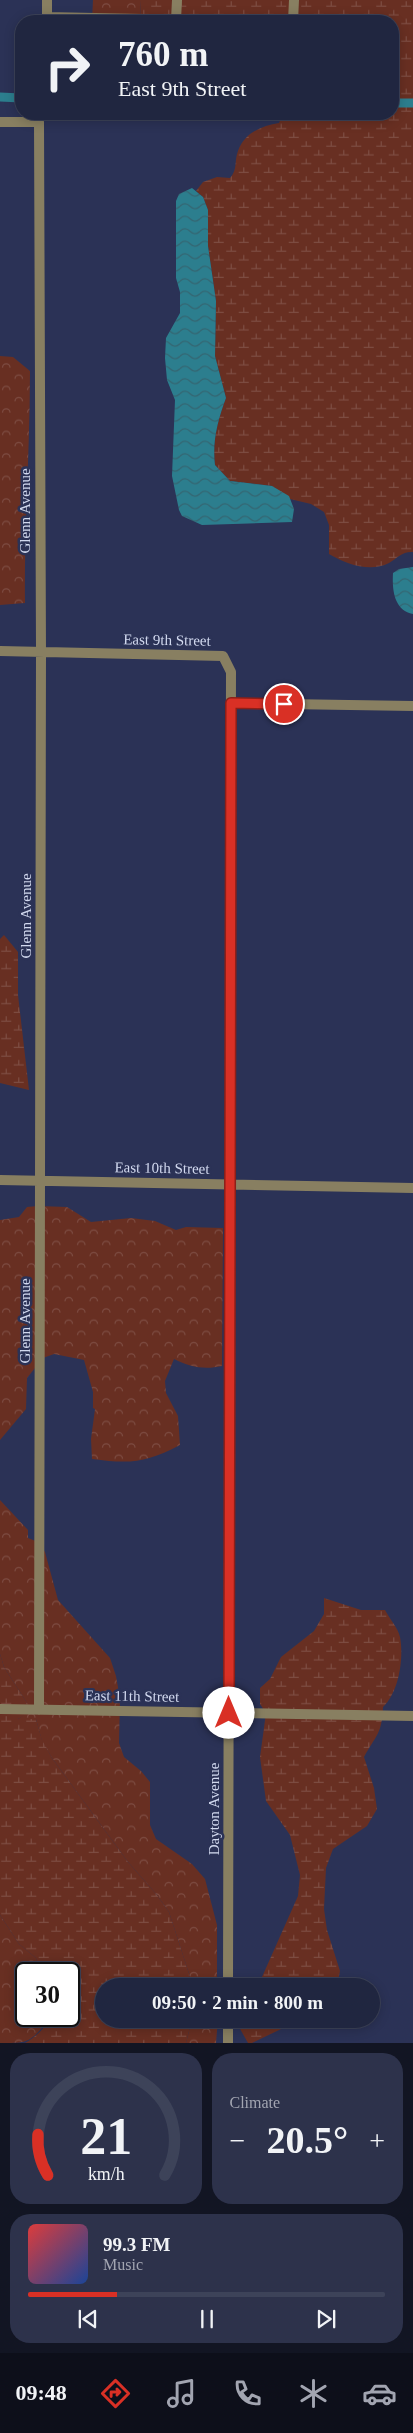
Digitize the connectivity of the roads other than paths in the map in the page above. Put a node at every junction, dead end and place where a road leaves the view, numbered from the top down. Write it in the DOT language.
graph roads {
  1 [pos="47,0"];
  2 [pos="177,0"];
  3 [pos="294,0"];
  4 [pos="47,15"];
  5 [pos="176,15"];
  6 [pos="293,15"];
  7 [pos="0,122"];
  8 [pos="0,651"];
  9 [pos="41,652"];
  10 [pos="231,703"];
  11 [pos="413,706"];
  12 [pos="0,1180"];
  13 [pos="40,1181"];
  14 [pos="230,1185"];
  15 [pos="413,1188"];
  16 [pos="0,1709"];
  17 [pos="39,1710"];
  18 [pos="229,1713"];
  19 [pos="413,1716"];
  20 [pos="228,1978"];
  21 [pos="228,2028"];
  22 [pos="228,2043"];
  1 -- 4 [label="street"];
  2 -- 5 [label="street"];
  3 -- 6 [label="street"];
  7 -- 9 [label="street, Glenn Avenue"];
  8 -- 9 [label="street, East 9th Street"];
  9 -- 10 [label="street, East 9th Street"];
  9 -- 13 [label="street, Glenn Avenue"];
  10 -- 11 [label="street"];
  10 -- 14 [label="street, Dayton Avenue"];
  12 -- 13 [label="street, East 10th Street"];
  13 -- 14 [label="street, East 10th Street"];
  13 -- 17 [label="street, Glenn Avenue"];
  14 -- 15 [label="street, East 10th Street"];
  14 -- 18 [label="street, Dayton Avenue"];
  16 -- 17 [label="street, East 11th Street"];
  17 -- 18 [label="street, East 11th Street"];
  18 -- 19 [label="street, East 11th Street"];
  18 -- 20 [label="street, Dayton Avenue"];
  21 -- 22 [label="street"];
}
